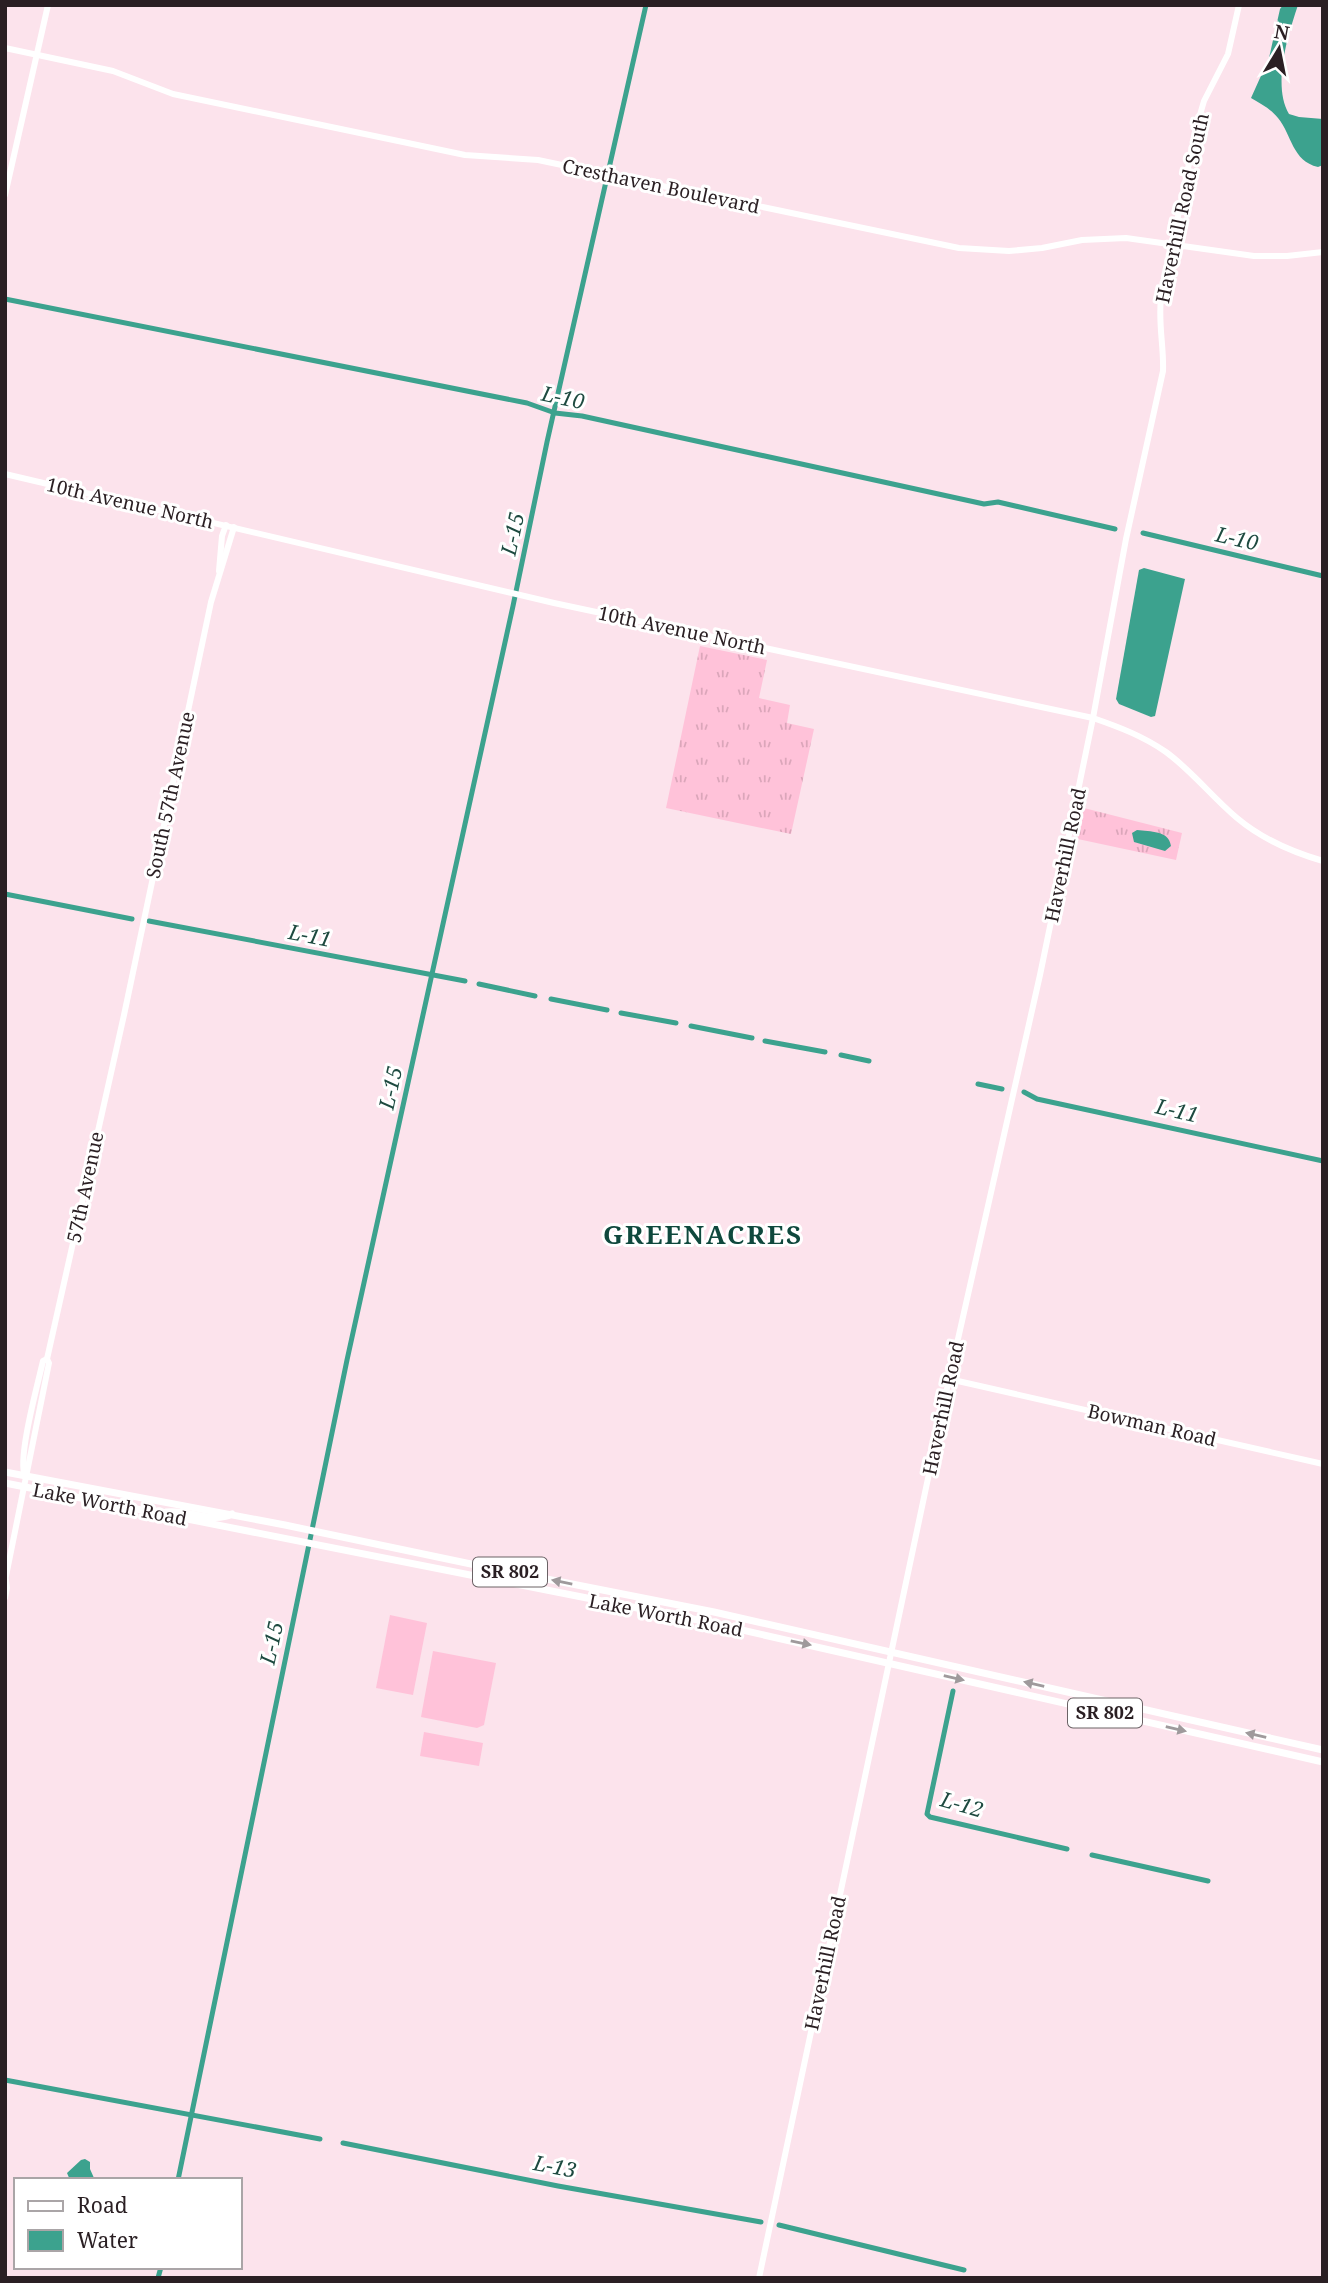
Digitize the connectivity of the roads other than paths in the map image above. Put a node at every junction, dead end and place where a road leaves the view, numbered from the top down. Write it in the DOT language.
graph roads {
  1 [pos="48,5"];
  2 [pos="1239,5"];
  3 [pos="5,48"];
  4 [pos="37,55"];
  5 [pos="5,195"];
  6 [pos="1172,243"];
  7 [pos="1323,252"];
  8 [pos="5,474"];
  9 [pos="226,525"];
  10 [pos="234,527"];
  11 [pos="1126,539"];
  12 [pos="219,576"];
  13 [pos="1093,718"];
  14 [pos="1323,861"];
  15 [pos="124,1015"];
  16 [pos="949,1379"];
  17 [pos="1323,1464"];
  18 [pos="5,1472"];
  19 [pos="25,1476"];
  20 [pos="5,1483"];
  21 [pos="23,1487"];
  22 [pos="159,1513"];
  23 [pos="232,1514"];
  24 [pos="285,1525"];
  25 [pos="229,1528"];
  26 [pos="351,1551"];
  27 [pos="411,1552"];
  28 [pos="459,1574"];
  29 [pos="521,1574"];
  30 [pos="6,1580"];
  31 [pos="5,1598"];
  32 [pos="784,1627"];
  33 [pos="757,1633"];
  34 [pos="890,1651"];
  35 [pos="888,1662"];
  36 [pos="1323,1750"];
  37 [pos="1323,1762"];
  38 [pos="759,2278"];
  1 -- 4 [label="street"];
  2 -- 6 [label="street, Haverhill Road South"];
  3 -- 4 [label="street, Cresthaven Boulevard"];
  4 -- 5 [label="street"];
  4 -- 6 [label="street, Cresthaven Boulevard"];
  6 -- 7 [label="street, Cresthaven Boulevard"];
  6 -- 11 [label="street, Haverhill Road South"];
  8 -- 9 [label="street, 10th Avenue North"];
  9 -- 10 [label="street, 10th Avenue North"];
  9 -- 12 [label="street, South 57th Avenue"];
  10 -- 12 [label="street, South 57th Avenue"];
  10 -- 13 [label="street, 10th Avenue North"];
  11 -- 13 [label="street, Haverhill Road"];
  12 -- 15 [label="street, South 57th Avenue"];
  13 -- 14 [label="street, 10th Avenue North"];
  13 -- 16 [label="street, Haverhill Road"];
  15 -- 19 [label="street, 57th Avenue"];
  16 -- 17 [label="street, Bowman Road"];
  16 -- 34 [label="street, Haverhill Road"];
  18 -- 19 [label="main road, Lake Worth Road / SR 802"];
  19 -- 21 [label="street, 57th Avenue"];
  19 -- 23 [label="main road, Lake Worth Road / SR 802"];
  20 -- 21 [label="main road, Lake Worth Road / SR 802"];
  21 -- 22 [label="main road, Lake Worth Road / SR 802"];
  21 -- 30 [label="street, 57th Avenue"];
  22 -- 23 [label="main road"];
  22 -- 25 [label="main road, Lake Worth Road / SR 802"];
  23 -- 24 [label="main road, Lake Worth Road / SR 802"];
  24 -- 25 [label="main road"];
  24 -- 27 [label="main road, Lake Worth Road / SR 802"];
  25 -- 26 [label="main road, Lake Worth Road / SR 802"];
  26 -- 27 [label="main road"];
  26 -- 28 [label="main road, Lake Worth Road / SR 802"];
  27 -- 29 [label="main road, Lake Worth Road / SR 802"];
  28 -- 29 [label="main road"];
  28 -- 33 [label="main road, Lake Worth Road / SR 802"];
  32 -- 29 [label="main road, Lake Worth Road / SR 802, one-way"];
  30 -- 31 [label="street, 57th Avenue"];
  32 -- 33 [label="main road"];
  32 -- 34 [label="main road, Lake Worth Road / SR 802"];
  33 -- 35 [label="main road, Lake Worth Road / SR 802, one-way"];
  34 -- 35 [label="street, Haverhill Road"];
  36 -- 34 [label="main road, Lake Worth Road / SR 802, one-way"];
  35 -- 37 [label="main road, Lake Worth Road / SR 802, one-way"];
  35 -- 38 [label="street, Haverhill Road"];
}
